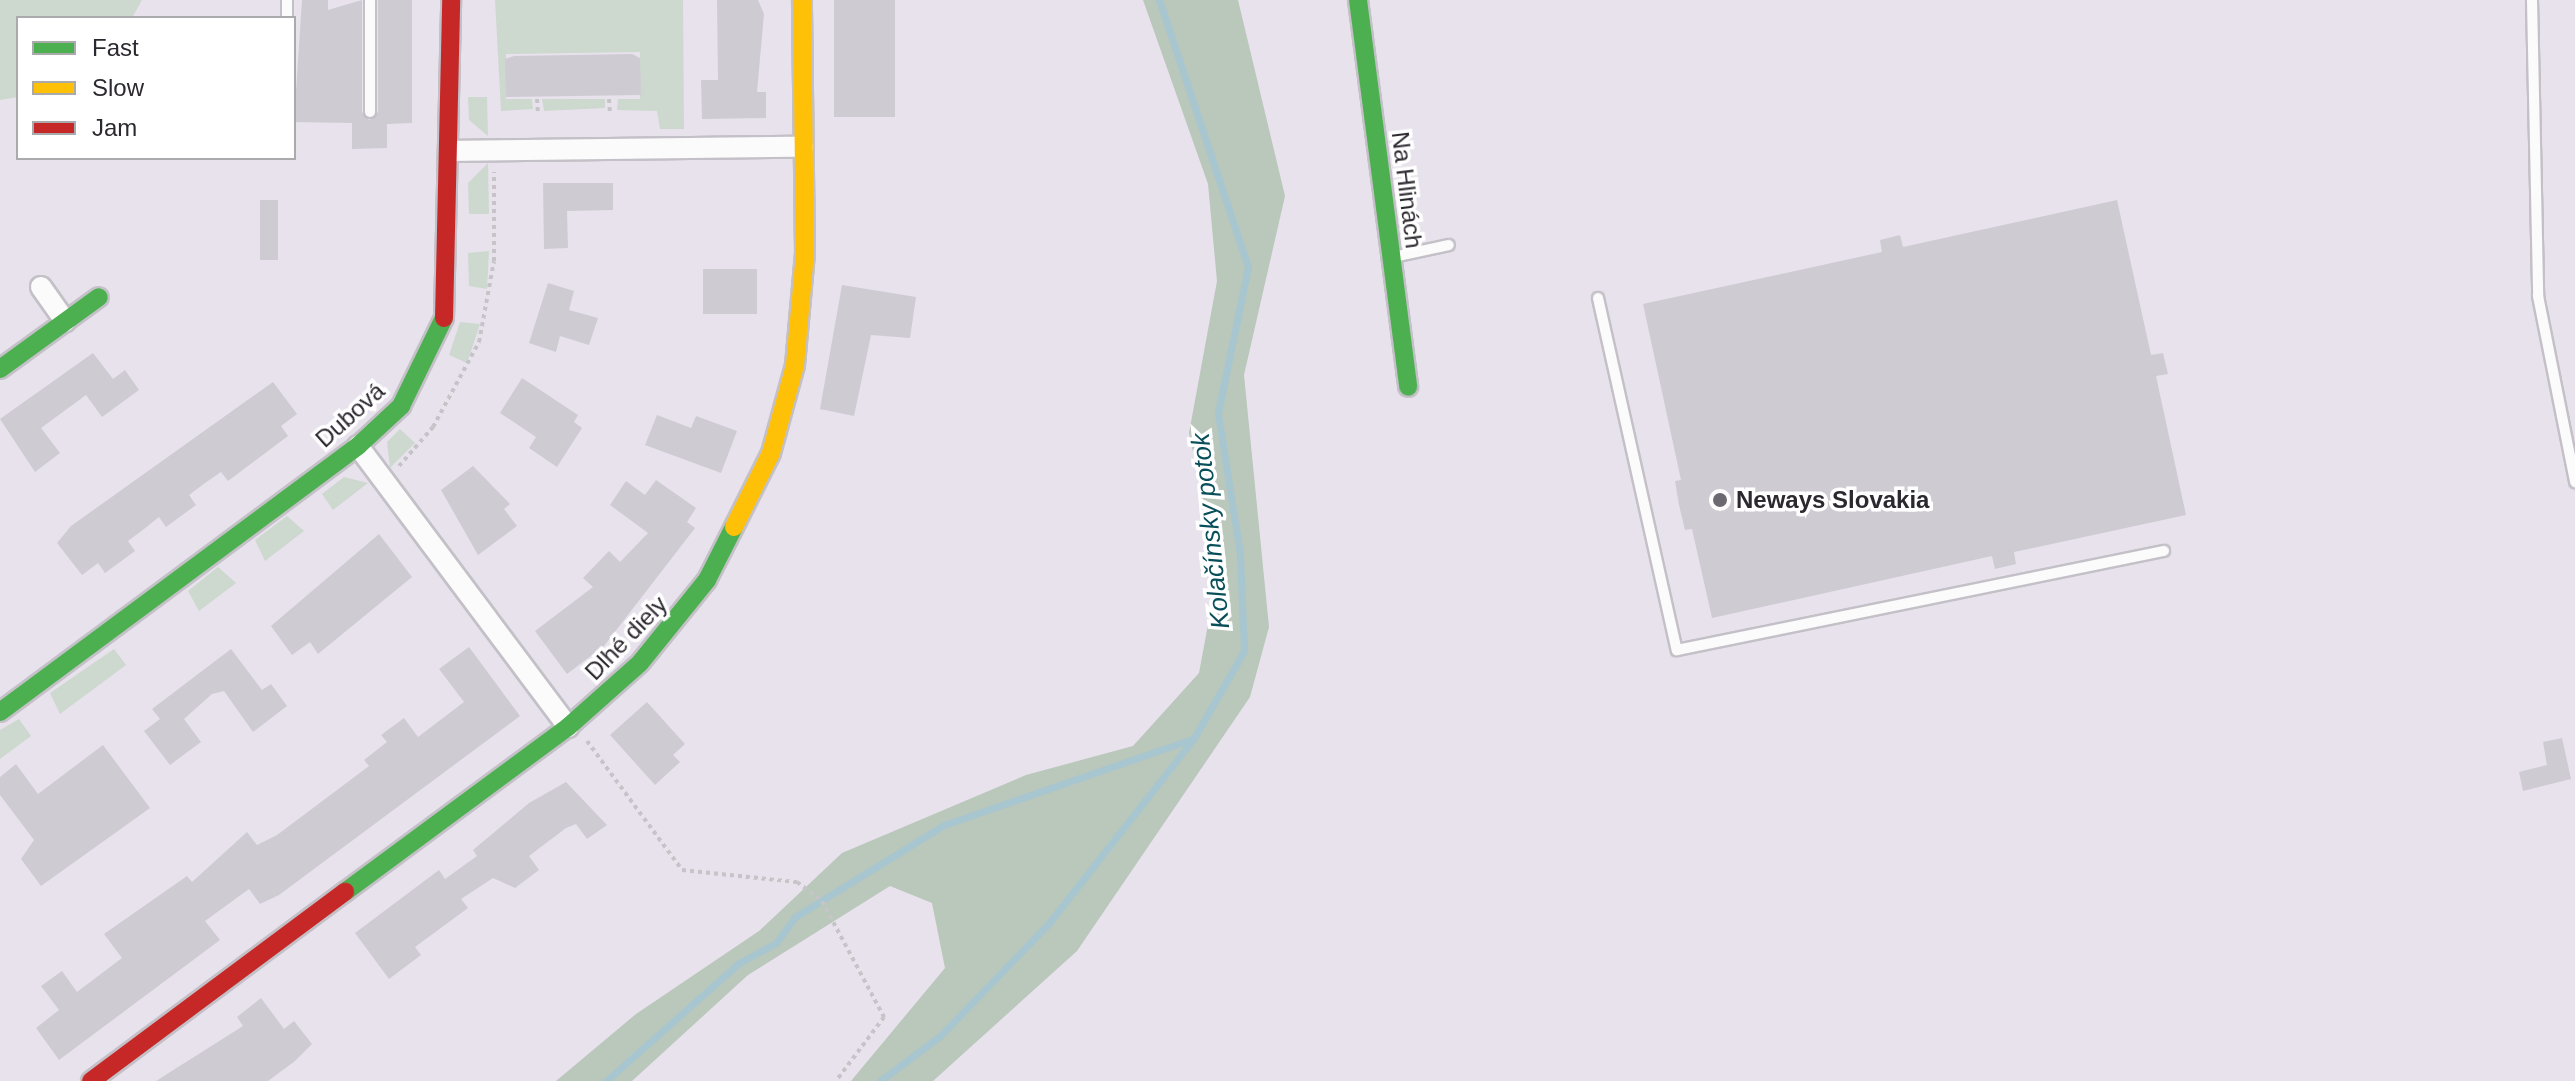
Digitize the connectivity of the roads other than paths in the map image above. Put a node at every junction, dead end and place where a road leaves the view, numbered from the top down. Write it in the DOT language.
graph roads {
  1 [pos="370,0"];
  2 [pos="451,0"];
  3 [pos="802,0"];
  4 [pos="1358,0"];
  5 [pos="2532,0"];
  6 [pos="370,112"];
  7 [pos="803,147"];
  8 [pos="453,151"];
  9 [pos="1449,245"];
  10 [pos="1392,257"];
  11 [pos="41,287"];
  12 [pos="99,297"];
  13 [pos="1598,298"];
  14 [pos="65,321"];
  15 [pos="0,369"];
  16 [pos="1408,387"];
  17 [pos="358,446"];
  18 [pos="2575,482"];
  19 [pos="2164,551"];
  20 [pos="0,712"];
  21 [pos="570,725"];
  22 [pos="91,1081"];
  1 -- 6 [label="lane"];
  2 -- 8 [label="street, Dubová"];
  3 -- 7 [label="street, Dlhé diely"];
  4 -- 10 [label="street, Na Hlinách"];
  5 -- 18 [label="lane"];
  7 -- 8 [label="street"];
  7 -- 21 [label="street, Dlhé diely"];
  8 -- 17 [label="street, Dubová"];
  9 -- 10 [label="lane"];
  10 -- 16 [label="street, Na Hlinách"];
  11 -- 14 [label="street"];
  12 -- 14 [label="street"];
  13 -- 19 [label="lane"];
  14 -- 15 [label="street"];
  17 -- 20 [label="street, Dubová"];
  17 -- 21 [label="street"];
  21 -- 22 [label="street, Dlhé diely"];
}
